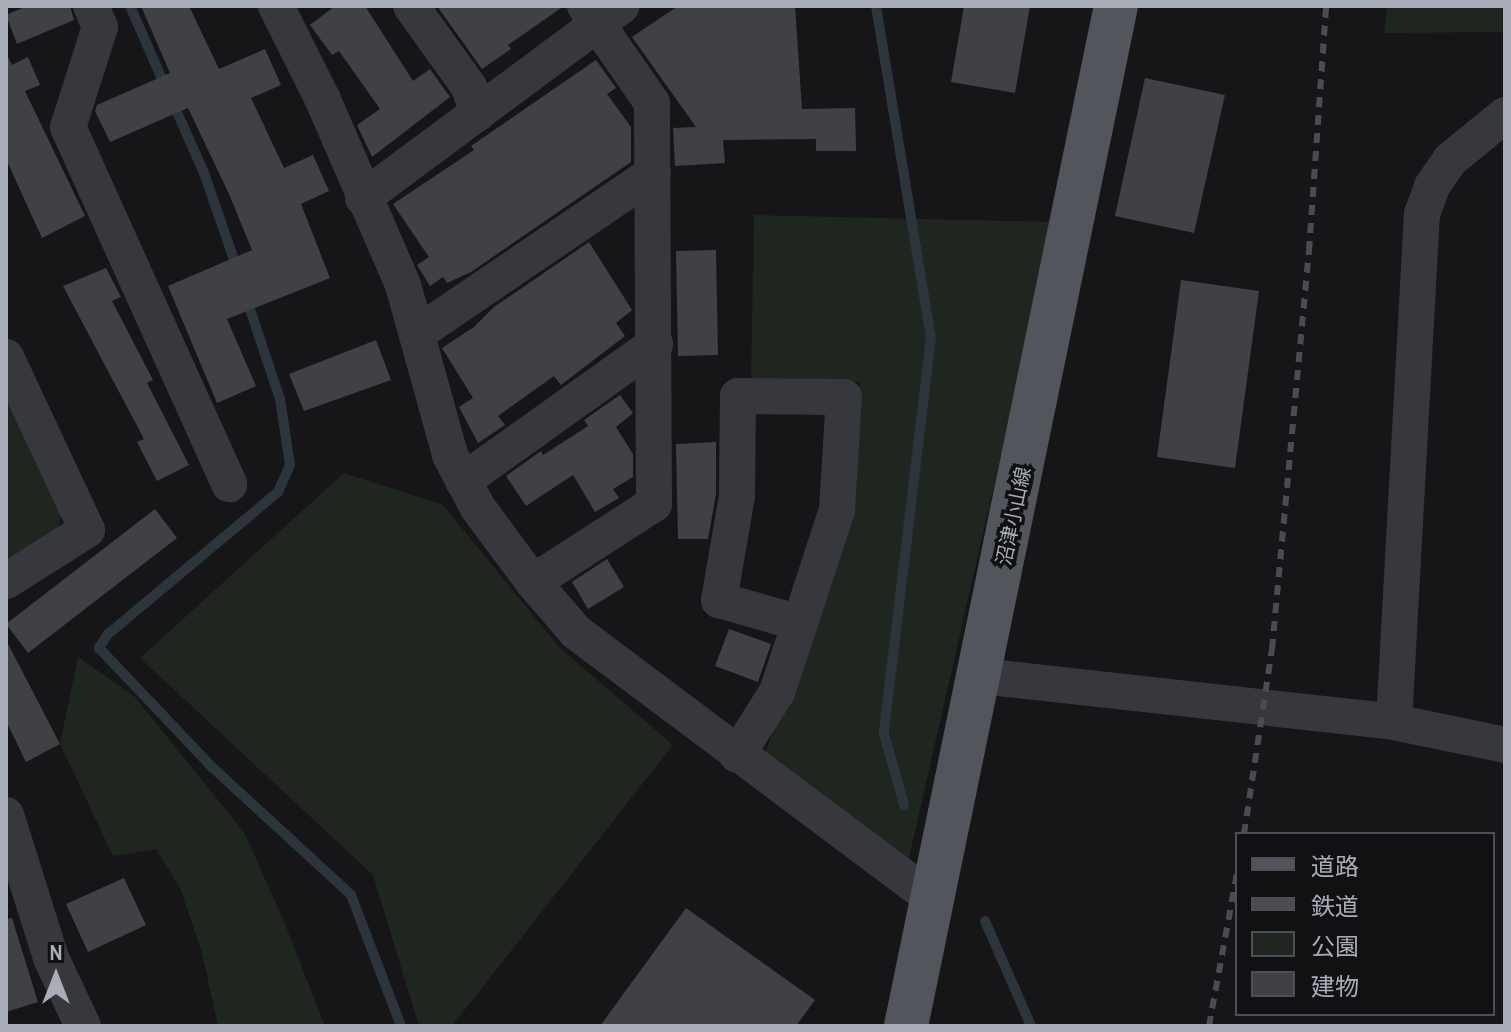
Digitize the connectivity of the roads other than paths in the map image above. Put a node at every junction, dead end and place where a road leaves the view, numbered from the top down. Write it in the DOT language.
graph roads {
  1 [pos="91,6"];
  2 [pos="276,6"];
  3 [pos="411,6"];
  4 [pos="1116,6"];
  5 [pos="602,12"];
  6 [pos="478,114"];
  7 [pos="1505,115"];
  8 [pos="653,173"];
  9 [pos="363,198"];
  10 [pos="418,333"];
  11 [pos="655,344"];
  12 [pos="6,357"];
  13 [pos="463,481"];
  14 [pos="229,484"];
  15 [pos="6,581"];
  16 [pos="533,582"];
  17 [pos="800,623"];
  18 [pos="980,676"];
  19 [pos="1394,722"];
  20 [pos="1505,745"];
  21 [pos="737,755"];
  22 [pos="9,839"];
  23 [pos="934,900"];
  24 [pos="83,1026"];
  25 [pos="906,1026"];
  1 -- 14 [label="street"];
  2 -- 9 [label="street"];
  3 -- 6 [label="street"];
  4 -- 18 [label="main road, 沼津小山線"];
  5 -- 6 [label="street"];
  5 -- 8 [label="street"];
  6 -- 9 [label="street"];
  7 -- 19 [label="street"];
  8 -- 10 [label="street"];
  8 -- 11 [label="street"];
  9 -- 10 [label="street"];
  10 -- 13 [label="street"];
  11 -- 13 [label="street"];
  11 -- 16 [label="street"];
  12 -- 15 [label="street"];
  13 -- 16 [label="street"];
  16 -- 21 [label="street"];
  17 -- 17 [label="street"];
  17 -- 21 [label="street"];
  18 -- 19 [label="street"];
  18 -- 23 [label="main road, 沼津小山線"];
  19 -- 20 [label="street"];
  21 -- 23 [label="street"];
  22 -- 24 [label="street"];
  23 -- 25 [label="main road, 沼津小山線"];
}
